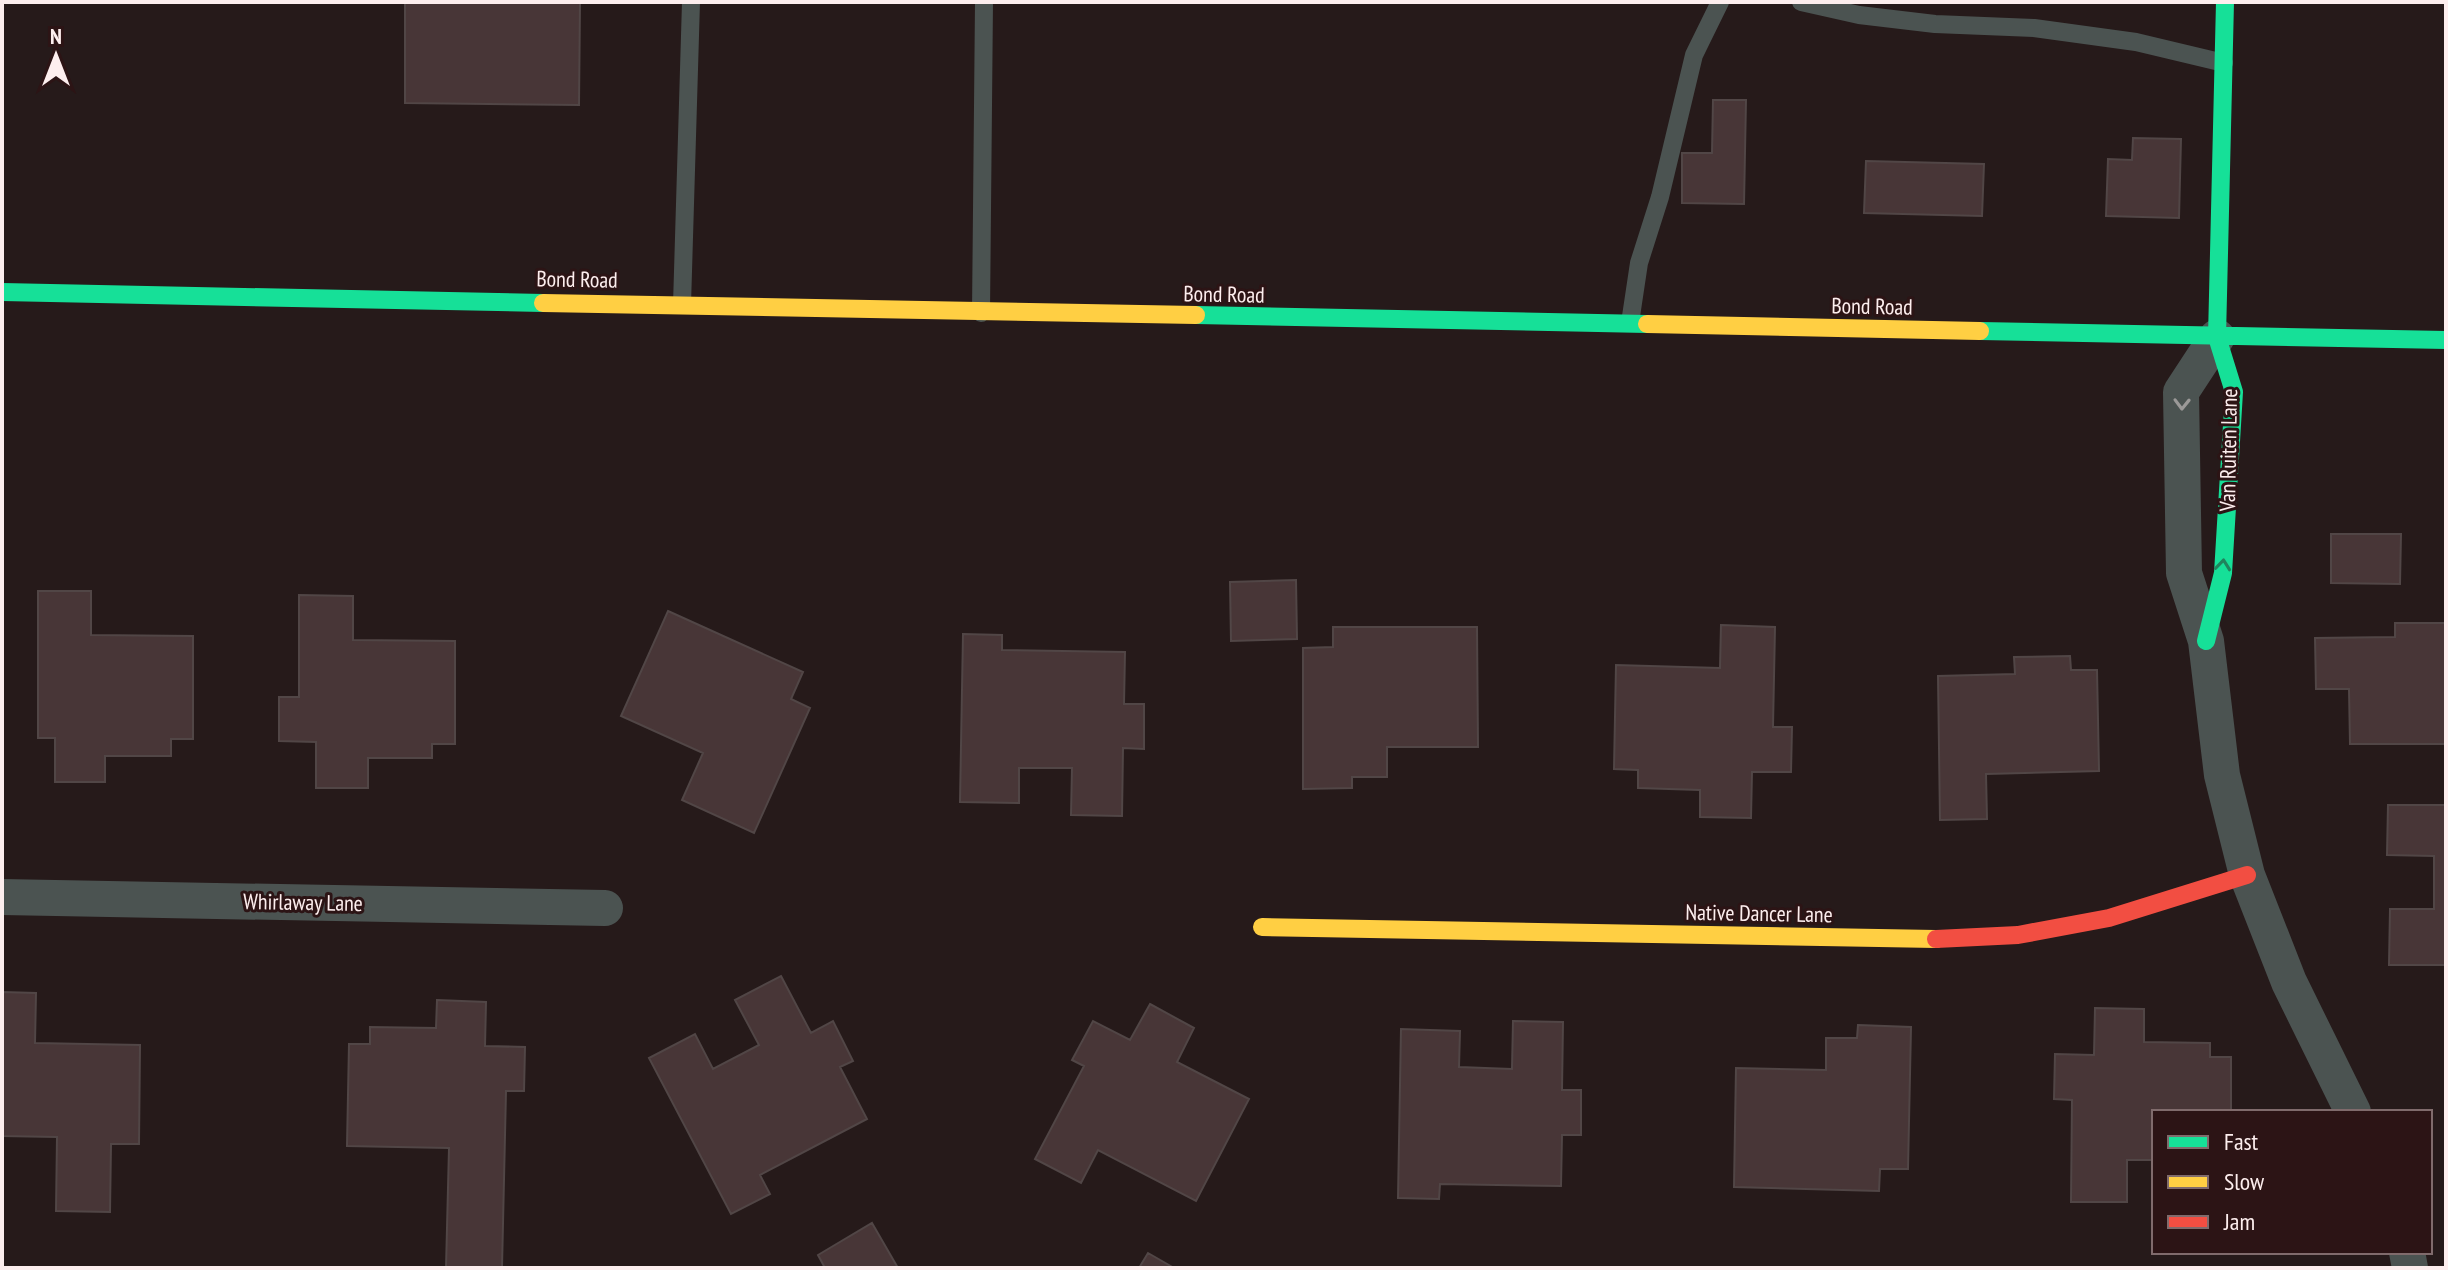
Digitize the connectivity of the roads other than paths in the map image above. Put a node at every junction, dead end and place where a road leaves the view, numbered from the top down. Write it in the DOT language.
graph roads {
  1 [pos="691,2"];
  2 [pos="984,2"];
  3 [pos="1720,2"];
  4 [pos="1801,2"];
  5 [pos="2225,2"];
  6 [pos="2224,63"];
  7 [pos="2,292"];
  8 [pos="682,305"];
  9 [pos="981,313"];
  10 [pos="1629,326"];
  11 [pos="2217,337"];
  12 [pos="2446,340"];
  13 [pos="2206,641"];
  14 [pos="2247,875"];
  15 [pos="2,897"];
  16 [pos="605,908"];
  17 [pos="1262,927"];
  18 [pos="2352,1110"];
  1 -- 8 [label="lane"];
  2 -- 9 [label="lane"];
  3 -- 10 [label="lane"];
  4 -- 6 [label="lane"];
  5 -- 6 [label="main road"];
  6 -- 11 [label="main road"];
  7 -- 8 [label="main road, Bond Road"];
  8 -- 9 [label="main road, Bond Road"];
  9 -- 10 [label="main road, Bond Road"];
  10 -- 11 [label="main road, Bond Road"];
  11 -- 12 [label="main road, Bond Road"];
  13 -- 11 [label="main road, Van Ruiten Lane, one-way"];
  11 -- 13 [label="street, Van Ruiten Lane, one-way"];
  13 -- 14 [label="street, Van Ruiten Lane"];
  14 -- 17 [label="main road, Native Dancer Lane"];
  14 -- 18 [label="street, Van Ruiten Lane"];
  15 -- 16 [label="street, Whirlaway Lane"];
}
